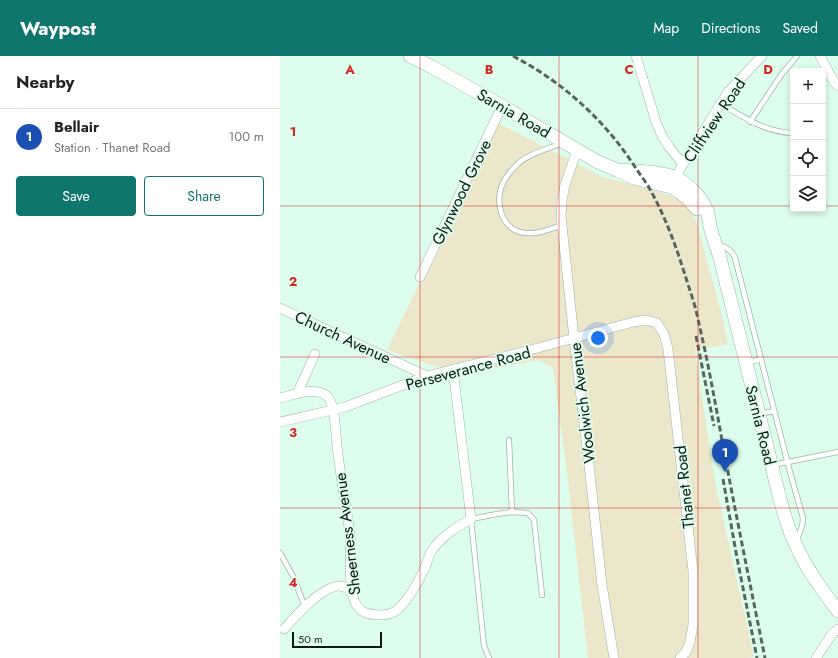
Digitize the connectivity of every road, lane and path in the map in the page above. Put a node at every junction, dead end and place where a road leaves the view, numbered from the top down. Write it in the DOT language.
graph roads {
  1 [pos="410,56"];
  2 [pos="636,56"];
  3 [pos="762,56"];
  4 [pos="797,56"];
  5 [pos="820,56"];
  6 [pos="838,86"];
  7 [pos="721,104"];
  8 [pos="502,106"];
  9 [pos="750,122"];
  10 [pos="790,133"];
  11 [pos="564,142"];
  12 [pos="577,150"];
  13 [pos="683,164"];
  14 [pos="673,182"];
  15 [pos="562,225"];
  16 [pos="716,243"];
  17 [pos="420,277"];
  18 [pos="280,308"];
  19 [pos="657,323"];
  20 [pos="574,338"];
  21 [pos="315,354"];
  22 [pos="761,359"];
  23 [pos="746,363"];
  24 [pos="453,370"];
  25 [pos="427,376"];
  26 [pos="297,394"];
  27 [pos="280,398"];
  28 [pos="333,410"];
  29 [pos="774,411"];
  30 [pos="759,415"];
  31 [pos="280,422"];
  32 [pos="509,440"];
  33 [pos="838,452"];
  34 [pos="787,462"];
  35 [pos="771,465"];
  36 [pos="512,512"];
  37 [pos="471,519"];
  38 [pos="794,542"];
  39 [pos="280,553"];
  40 [pos="352,593"];
  41 [pos="542,595"];
  42 [pos="305,607"];
  43 [pos="838,611"];
  44 [pos="284,629"];
  45 [pos="838,630"];
  46 [pos="683,655"];
  47 [pos="489,658"];
  48 [pos="614,658"];
  49 [pos="816,658"];
  1 -- 8 [label="main road, Sarnia Road"];
  2 -- 13 [label="street"];
  3 -- 7 [label="street, Cliffview Road"];
  4 -- 9 [label="lane"];
  5 -- 6 [label="street"];
  7 -- 9 [label="lane"];
  7 -- 13 [label="street, Cliffview Road"];
  8 -- 11 [label="main road, Sarnia Road"];
  8 -- 17 [label="street, Glynwood Grove"];
  9 -- 10 [label="lane"];
  11 -- 12 [label="main road, Sarnia Road"];
  11 -- 15 [label="lane"];
  12 -- 14 [label="main road, Sarnia Road"];
  12 -- 15 [label="street, Woolwich Avenue"];
  13 -- 14 [label="street, Cliffview Road"];
  14 -- 16 [label="main road, Sarnia Road"];
  15 -- 20 [label="street, Woolwich Avenue"];
  16 -- 22 [label="lane"];
  16 -- 23 [label="main road, Sarnia Road"];
  18 -- 25 [label="street, Church Avenue"];
  19 -- 20 [label="street, Perseverance Road"];
  19 -- 46 [label="street, Thanet Road"];
  20 -- 24 [label="street, Perseverance Road"];
  20 -- 48 [label="street, Woolwich Avenue"];
  21 -- 26 [label="street"];
  22 -- 23 [label="lane"];
  22 -- 29 [label="lane"];
  23 -- 30 [label="main road, Sarnia Road"];
  24 -- 25 [label="street, Perseverance Road"];
  24 -- 37 [label="street"];
  25 -- 28 [label="street, Perseverance Road"];
  26 -- 27 [label="street"];
  26 -- 28 [label="street"];
  28 -- 31 [label="street, Perseverance Road"];
  28 -- 40 [label="street, Sheerness Avenue"];
  29 -- 30 [label="lane"];
  29 -- 34 [label="lane"];
  30 -- 35 [label="main road, Sarnia Road"];
  32 -- 36 [label="lane"];
  33 -- 34 [label="lane"];
  34 -- 35 [label="lane"];
  34 -- 38 [label="lane"];
  35 -- 38 [label="main road, Sarnia Road"];
  36 -- 37 [label="lane"];
  36 -- 41 [label="lane"];
  37 -- 40 [label="street, Sheerness Avenue"];
  37 -- 47 [label="lane"];
  38 -- 43 [label="main road, Sarnia Road"];
  39 -- 42 [label="lane"];
  40 -- 42 [label="street"];
  42 -- 44 [label="street"];
  45 -- 49 [label="street"];
}
